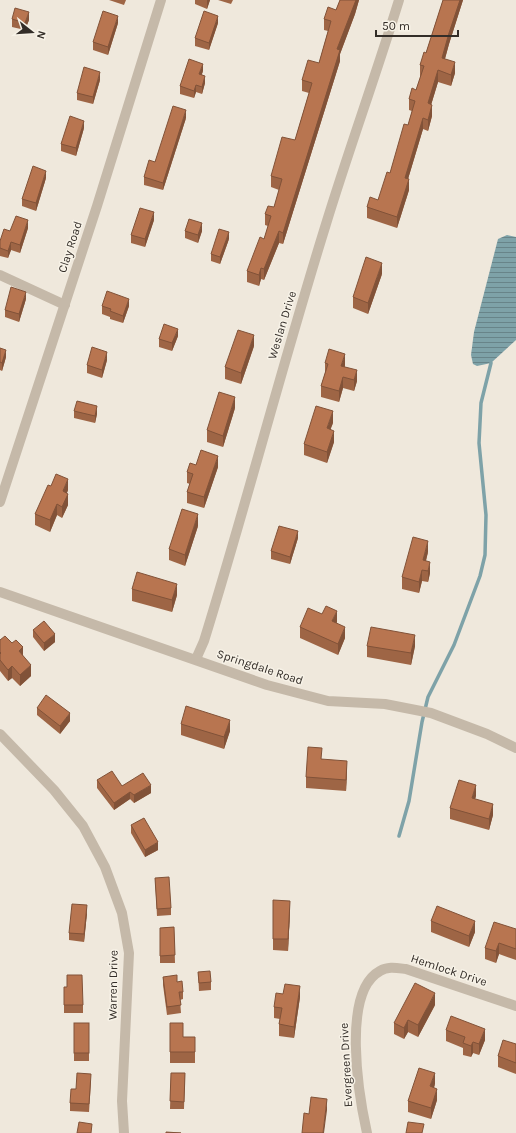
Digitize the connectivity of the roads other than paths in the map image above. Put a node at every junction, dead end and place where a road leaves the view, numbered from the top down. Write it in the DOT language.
graph roads {
  1 [pos="161,0"];
  2 [pos="399,0"];
  3 [pos="0,275"];
  4 [pos="65,305"];
  5 [pos="0,502"];
  6 [pos="0,592"];
  7 [pos="196,660"];
  8 [pos="0,734"];
  9 [pos="516,748"];
  10 [pos="374,975"];
  11 [pos="516,1006"];
  12 [pos="124,1133"];
  13 [pos="367,1133"];
  1 -- 4 [label="street, Clay Road"];
  2 -- 7 [label="street, Weslan Drive"];
  3 -- 4 [label="street"];
  4 -- 5 [label="street, Clay Road"];
  6 -- 7 [label="street, Springdale Road"];
  7 -- 9 [label="street, Springdale Road"];
  8 -- 12 [label="street, Warren Drive"];
  10 -- 11 [label="street, Hemlock Drive"];
  10 -- 13 [label="street, Evergreen Drive"];
}
